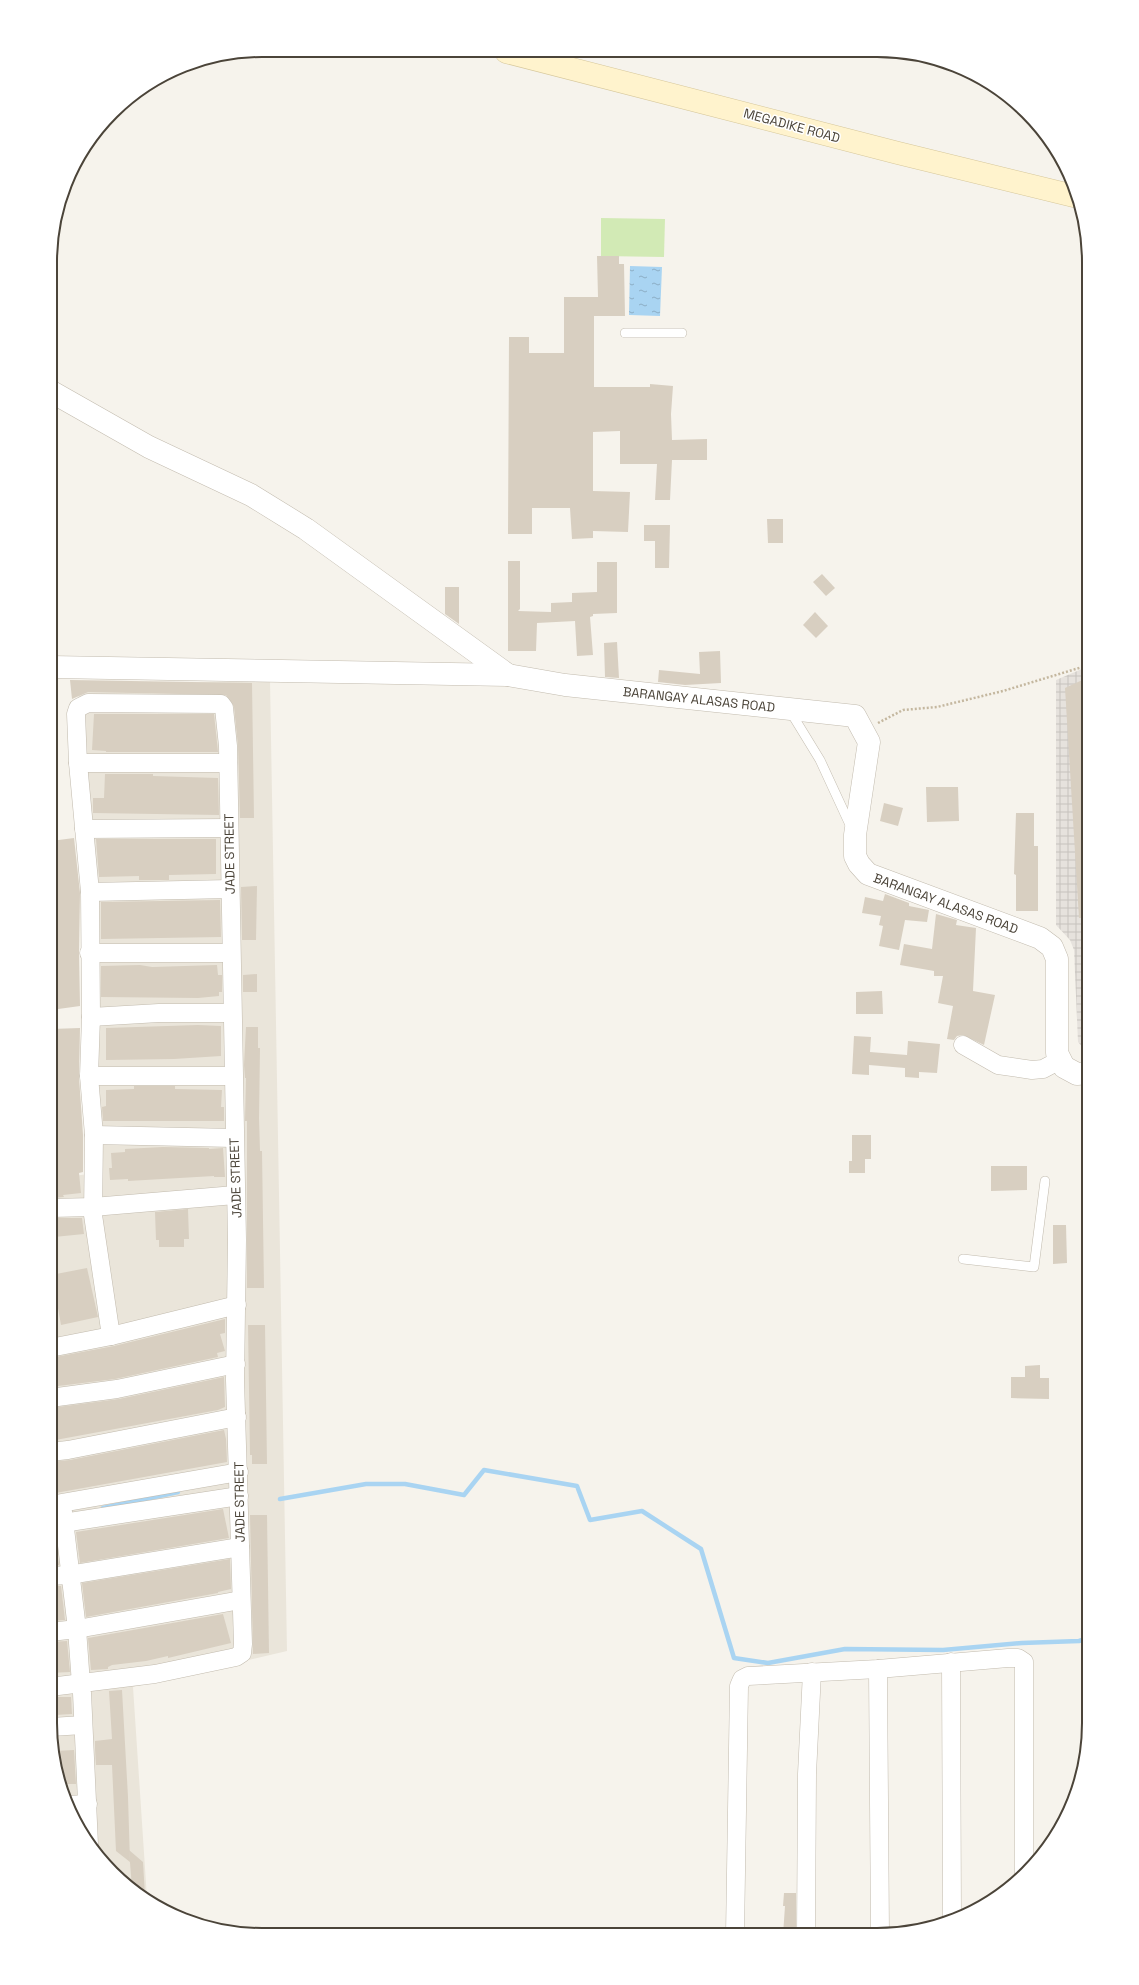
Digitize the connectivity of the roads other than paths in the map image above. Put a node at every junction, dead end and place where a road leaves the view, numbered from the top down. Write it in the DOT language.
graph roads {
  1 [pos="525,57"];
  2 [pos="1071,195"];
  3 [pos="625,333"];
  4 [pos="682,333"];
  5 [pos="57,395"];
  6 [pos="57,667"];
  7 [pos="508,674"];
  8 [pos="788,709"];
  9 [pos="78,763"];
  10 [pos="228,764"];
  11 [pos="229,828"];
  12 [pos="84,829"];
  13 [pos="855,835"];
  14 [pos="230,889"];
  15 [pos="90,892"];
  16 [pos="89,953"];
  17 [pos="231,953"];
  18 [pos="231,1013"];
  19 [pos="91,1017"];
  20 [pos="962,1045"];
  21 [pos="1060,1060"];
  22 [pos="1082,1074"];
  23 [pos="89,1076"];
  24 [pos="232,1076"];
  25 [pos="94,1135"];
  26 [pos="234,1138"];
  27 [pos="1045,1181"];
  28 [pos="235,1195"];
  29 [pos="93,1207"];
  30 [pos="57,1208"];
  31 [pos="963,1259"];
  32 [pos="237,1305"];
  33 [pos="111,1336"];
  34 [pos="57,1343"];
  35 [pos="236,1364"];
  36 [pos="57,1397"];
  37 [pos="237,1417"];
  38 [pos="57,1451"];
  39 [pos="239,1472"];
  40 [pos="239,1496"];
  41 [pos="57,1504"];
  42 [pos="57,1524"];
  43 [pos="240,1547"];
  44 [pos="70,1575"];
  45 [pos="57,1576"];
  46 [pos="241,1600"];
  47 [pos="77,1629"];
  48 [pos="57,1631"];
  49 [pos="951,1662"];
  50 [pos="878,1669"];
  51 [pos="812,1672"];
  52 [pos="57,1687"];
  53 [pos="81,1689"];
  54 [pos="83,1725"];
  55 [pos="57,1727"];
  56 [pos="88,1804"];
  57 [pos="74,1805"];
  58 [pos="89,1832"];
  59 [pos="1024,1866"];
  60 [pos="952,1913"];
  61 [pos="735,1928"];
  62 [pos="806,1928"];
  63 [pos="880,1928"];
  1 -- 2 [label="main road, MEGADIKE ROAD"];
  3 -- 4 [label="lane"];
  5 -- 7 [label="street"];
  6 -- 7 [label="street"];
  7 -- 8 [label="street, BARANGAY ALASAS ROAD"];
  8 -- 13 [label="lane"];
  8 -- 13 [label="street, BARANGAY ALASAS ROAD"];
  9 -- 10 [label="street"];
  9 -- 10 [label="street, JADE STREET"];
  9 -- 12 [label="street"];
  10 -- 11 [label="street, JADE STREET"];
  11 -- 12 [label="street"];
  11 -- 14 [label="street, JADE STREET"];
  12 -- 15 [label="street"];
  13 -- 21 [label="street, BARANGAY ALASAS ROAD"];
  14 -- 15 [label="street"];
  14 -- 17 [label="street, JADE STREET"];
  15 -- 16 [label="street"];
  16 -- 17 [label="street"];
  16 -- 19 [label="street"];
  17 -- 18 [label="street, JADE STREET"];
  18 -- 19 [label="street"];
  18 -- 24 [label="street, JADE STREET"];
  19 -- 23 [label="street"];
  20 -- 21 [label="street"];
  21 -- 22 [label="street"];
  23 -- 24 [label="street"];
  23 -- 25 [label="street"];
  24 -- 26 [label="street, JADE STREET"];
  25 -- 26 [label="street"];
  25 -- 29 [label="street"];
  26 -- 28 [label="street, JADE STREET"];
  27 -- 31 [label="lane"];
  28 -- 29 [label="street"];
  28 -- 32 [label="street, JADE STREET"];
  29 -- 30 [label="street"];
  29 -- 33 [label="street"];
  32 -- 33 [label="street"];
  32 -- 35 [label="street, JADE STREET"];
  33 -- 34 [label="street"];
  35 -- 36 [label="street"];
  35 -- 37 [label="street, JADE STREET"];
  37 -- 38 [label="street"];
  37 -- 39 [label="street, JADE STREET"];
  39 -- 40 [label="street, JADE STREET"];
  39 -- 41 [label="street"];
  40 -- 42 [label="street"];
  40 -- 43 [label="street, JADE STREET"];
  42 -- 44 [label="street"];
  43 -- 44 [label="street"];
  43 -- 46 [label="street, JADE STREET"];
  44 -- 45 [label="street"];
  44 -- 47 [label="street"];
  46 -- 47 [label="street"];
  46 -- 53 [label="street, JADE STREET"];
  47 -- 48 [label="street"];
  47 -- 53 [label="street"];
  49 -- 50 [label="street"];
  49 -- 59 [label="street"];
  49 -- 60 [label="street"];
  50 -- 51 [label="street"];
  50 -- 63 [label="street"];
  51 -- 61 [label="street"];
  51 -- 62 [label="street"];
  52 -- 53 [label="street"];
  53 -- 54 [label="street"];
  54 -- 55 [label="street"];
  54 -- 56 [label="street"];
  56 -- 57 [label="street"];
  56 -- 58 [label="street"];
}
